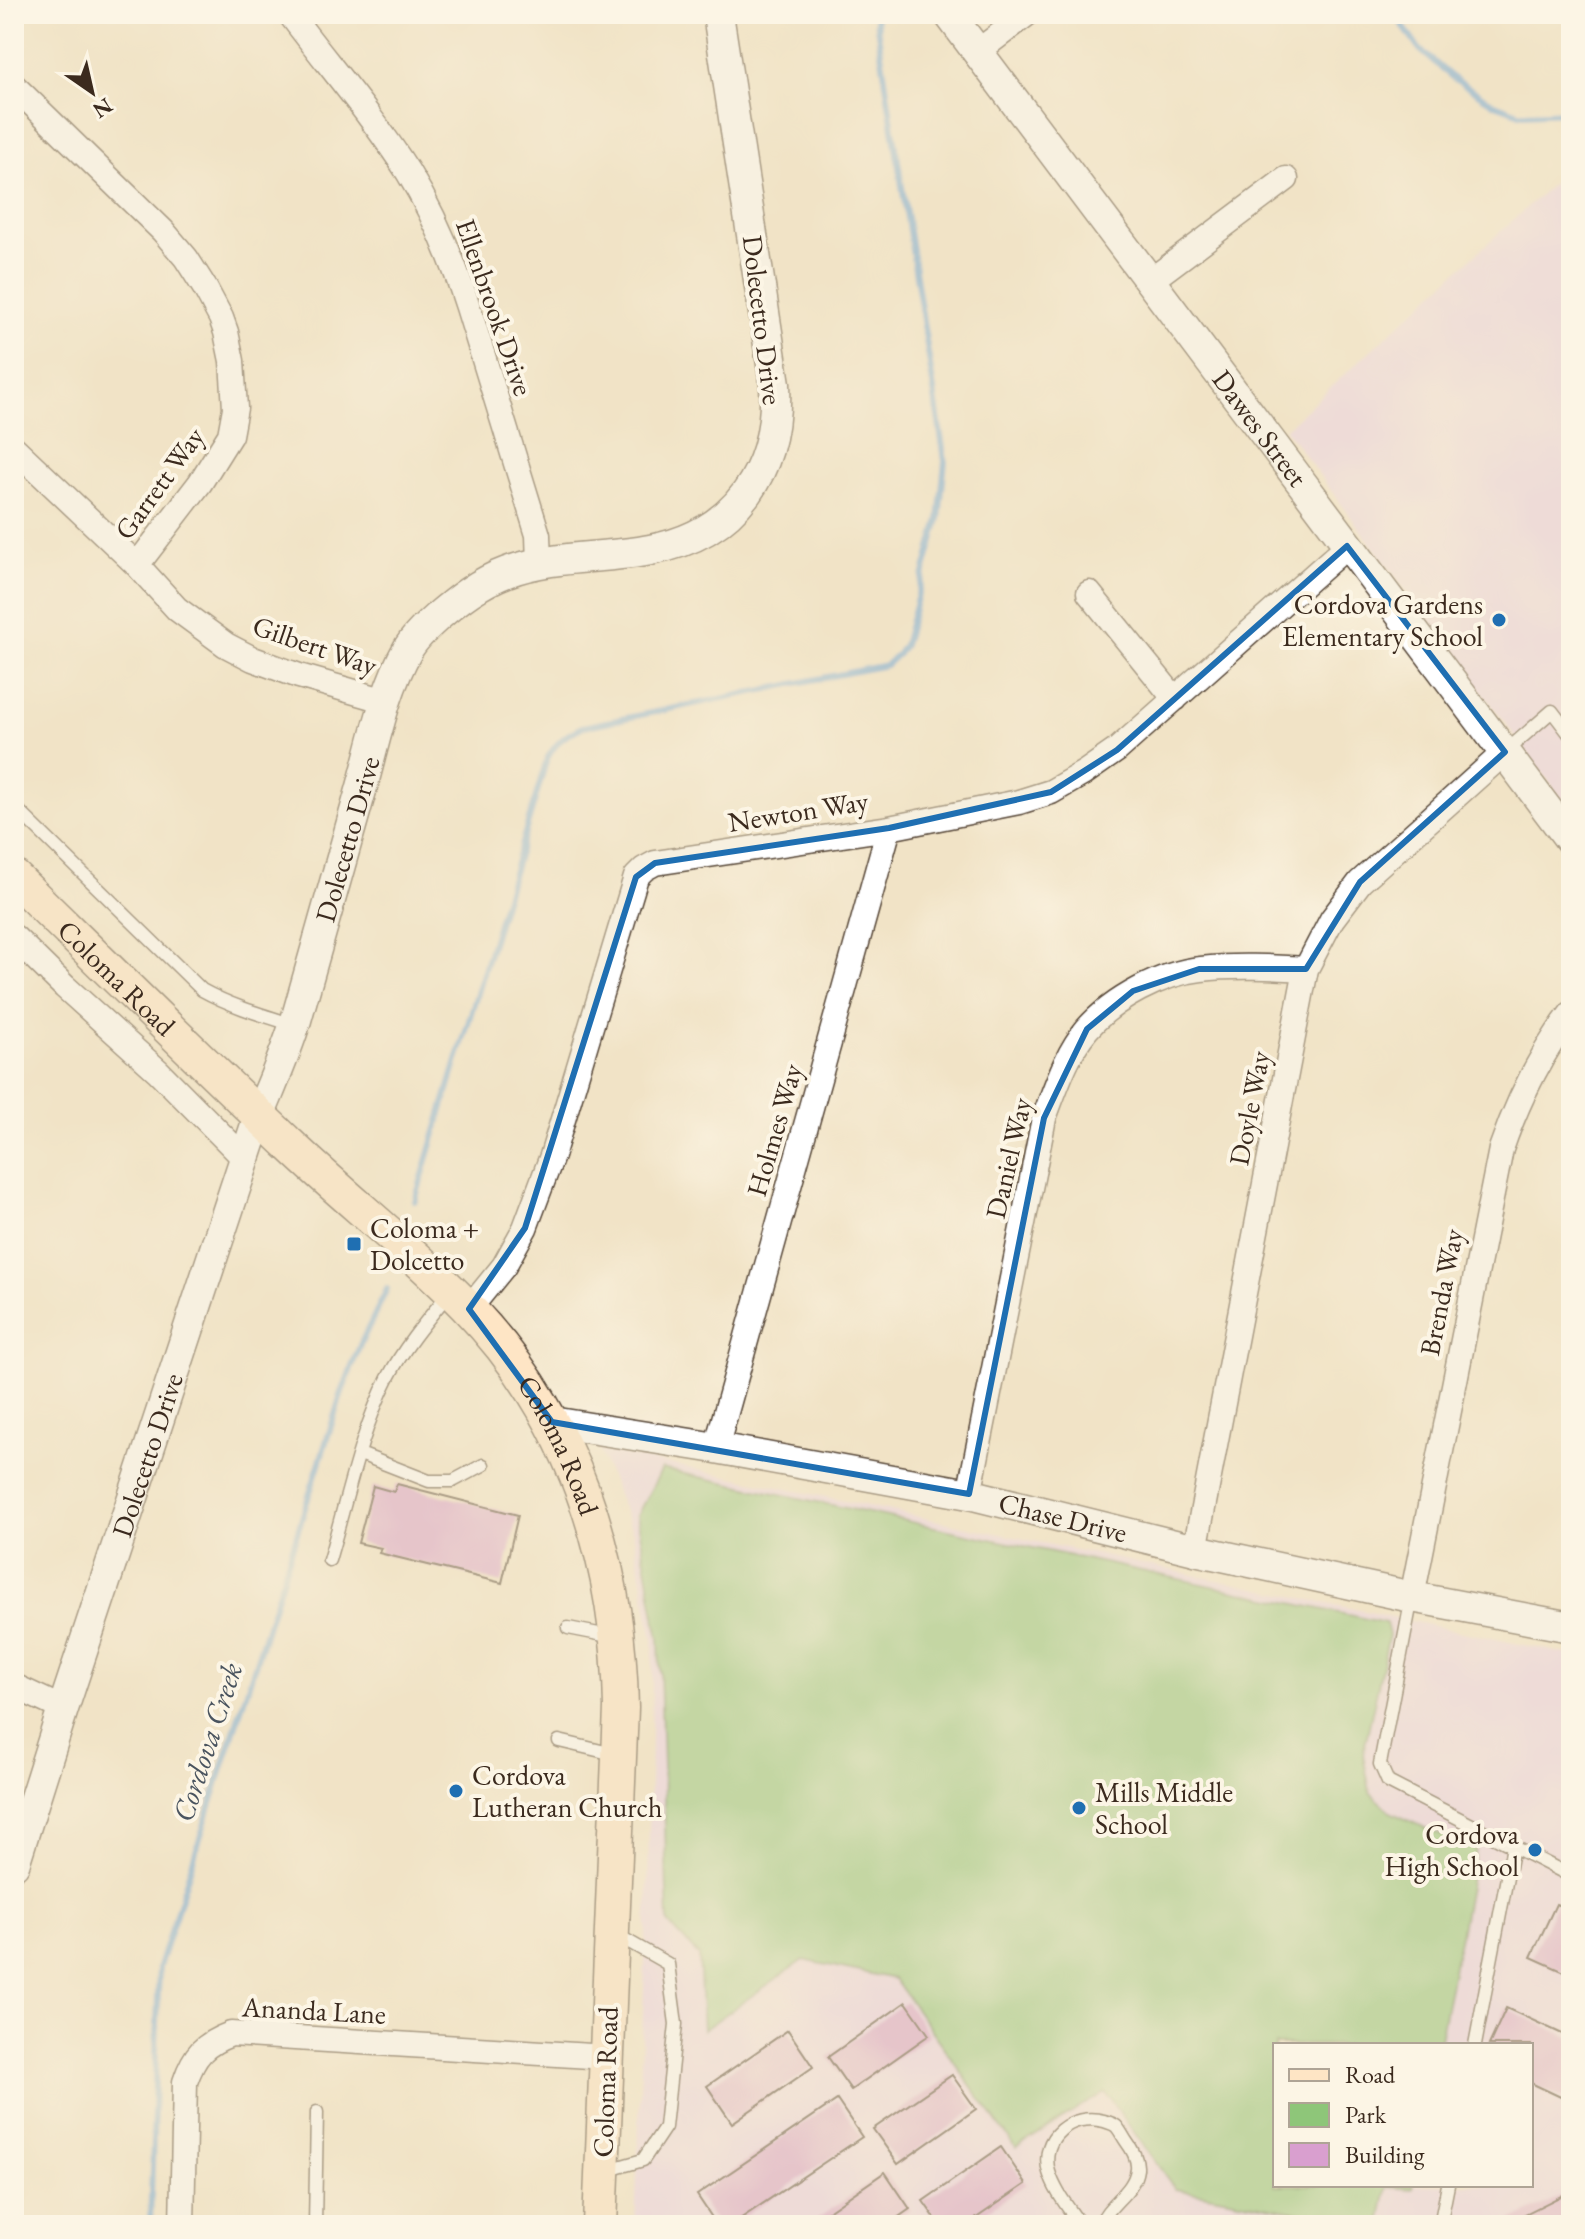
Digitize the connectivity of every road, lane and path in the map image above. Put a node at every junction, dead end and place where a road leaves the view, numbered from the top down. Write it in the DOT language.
graph roads {
  1 [pos="290,14"];
  2 [pos="718,14"];
  3 [pos="949,14"];
  4 [pos="1027,14"];
  5 [pos="977,52"];
  6 [pos="14,86"];
  7 [pos="1286,179"];
  8 [pos="1150,281"];
  9 [pos="14,448"];
  10 [pos="1347,546"];
  11 [pos="539,564"];
  12 [pos="137,565"];
  13 [pos="1089,593"];
  14 [pos="1175,699"];
  15 [pos="386,701"];
  16 [pos="1571,736"];
  17 [pos="1505,752"];
  18 [pos="14,806"];
  19 [pos="889,828"];
  20 [pos="1571,841"];
  21 [pos="14,877"];
  22 [pos="14,937"];
  23 [pos="1306,969"];
  24 [pos="1571,1014"];
  25 [pos="294,1025"];
  26 [pos="259,1116"];
  27 [pos="245,1159"];
  28 [pos="460,1300"];
  29 [pos="552,1422"];
  30 [pos="716,1448"];
  31 [pos="360,1454"];
  32 [pos="483,1465"];
  33 [pos="969,1494"];
  34 [pos="1195,1550"];
  35 [pos="329,1560"];
  36 [pos="1412,1597"];
  37 [pos="1571,1627"];
  38 [pos="568,1628"];
  39 [pos="618,1638"];
  40 [pos="14,1686"];
  41 [pos="63,1709"];
  42 [pos="559,1741"];
  43 [pos="619,1755"];
  44 [pos="1513,1846"];
  45 [pos="14,1864"];
  46 [pos="1571,1876"];
  47 [pos="611,1932"];
  48 [pos="1475,2043"];
  49 [pos="607,2057"];
  50 [pos="317,2112"];
  51 [pos="602,2171"];
  52 [pos="1448,2187"];
  53 [pos="182,2225"];
  54 [pos="315,2225"];
  55 [pos="600,2225"];
  56 [pos="1080,2225"];
  57 [pos="1100,2225"];
  58 [pos="1440,2225"];
  1 -- 11 [label="street, Ellenbrook Drive"];
  2 -- 11 [label="street, Dolecetto Drive"];
  3 -- 5 [label="street, Dawes Street"];
  4 -- 5 [label="street"];
  5 -- 8 [label="street, Dawes Street"];
  6 -- 12 [label="street, Garrett Way"];
  7 -- 8 [label="street"];
  8 -- 10 [label="street, Dawes Street"];
  9 -- 12 [label="street, Gilbert Way"];
  10 -- 14 [label="street, Newton Way"];
  10 -- 17 [label="street, Dawes Street"];
  11 -- 15 [label="street, Dolecetto Drive"];
  12 -- 15 [label="street, Gilbert Way"];
  13 -- 14 [label="street"];
  14 -- 19 [label="street, Newton Way"];
  15 -- 25 [label="street, Dolecetto Drive"];
  16 -- 17 [label="lane"];
  17 -- 20 [label="street, Dawes Street"];
  17 -- 23 [label="street, Doyle Way"];
  18 -- 25 [label="lane"];
  19 -- 28 [label="street, Newton Way"];
  19 -- 30 [label="street, Holmes Way"];
  21 -- 26 [label="main road, Coloma Road"];
  22 -- 27 [label="street"];
  23 -- 33 [label="street, Daniel Way"];
  23 -- 34 [label="street, Doyle Way"];
  24 -- 36 [label="street, Brenda Way"];
  25 -- 26 [label="street, Dolecetto Drive"];
  26 -- 27 [label="street, Dolecetto Drive"];
  26 -- 28 [label="main road, Coloma Road"];
  27 -- 41 [label="street, Dolecetto Drive"];
  28 -- 29 [label="main road, Coloma Road"];
  28 -- 31 [label="lane"];
  29 -- 30 [label="street, Chase Drive"];
  29 -- 39 [label="main road, Coloma Road"];
  30 -- 33 [label="street, Chase Drive"];
  31 -- 32 [label="lane"];
  31 -- 35 [label="lane"];
  33 -- 34 [label="street, Chase Drive"];
  34 -- 36 [label="street, Chase Drive"];
  36 -- 37 [label="street, Chase Drive"];
  36 -- 44 [label="lane"];
  38 -- 39 [label="lane"];
  39 -- 43 [label="main road, Coloma Road"];
  40 -- 41 [label="street"];
  41 -- 45 [label="street, Dolecetto Drive"];
  42 -- 43 [label="lane"];
  43 -- 47 [label="main road, Coloma Road"];
  44 -- 46 [label="lane"];
  44 -- 48 [label="lane"];
  47 -- 49 [label="main road, Coloma Road"];
  47 -- 51 [label="lane"];
  49 -- 51 [label="main road, Coloma Road"];
  49 -- 53 [label="street, Ananda Lane"];
  50 -- 54 [label="lane"];
  51 -- 55 [label="main road, Coloma Road"];
  52 -- 58 [label="lane"];
  56 -- 57 [label="lane"];
}
